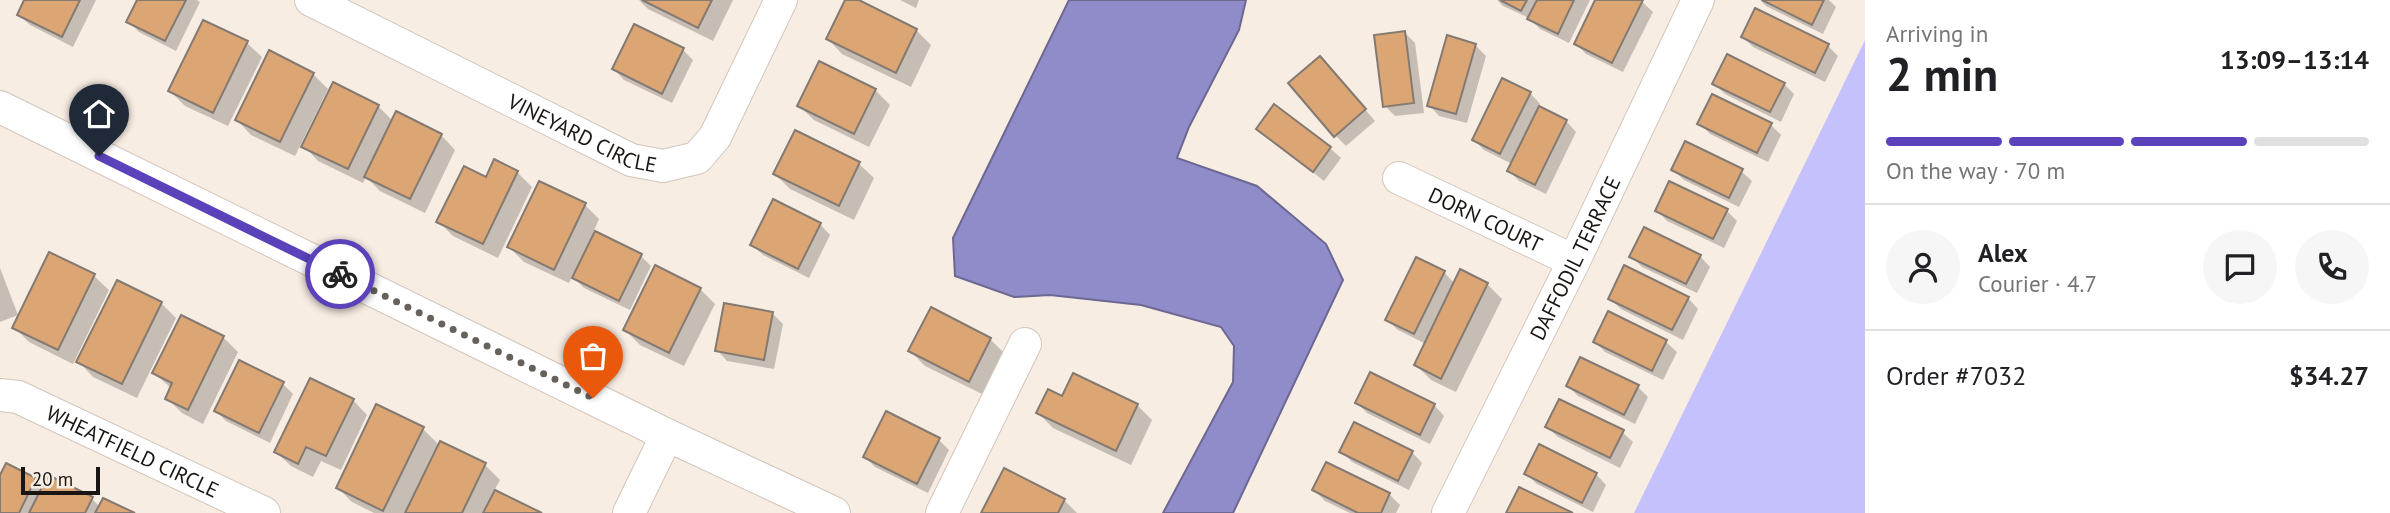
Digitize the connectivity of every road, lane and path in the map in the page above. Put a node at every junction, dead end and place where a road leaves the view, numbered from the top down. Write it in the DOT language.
graph roads {
  1 [pos="311,0"];
  2 [pos="781,0"];
  3 [pos="1698,0"];
  4 [pos="0,107"];
  5 [pos="1399,178"];
  6 [pos="1574,261"];
  7 [pos="1025,344"];
  8 [pos="0,395"];
  9 [pos="667,435"];
  10 [pos="264,513"];
  11 [pos="629,513"];
  12 [pos="834,513"];
  13 [pos="942,513"];
  14 [pos="1448,513"];
  1 -- 2 [label="street, VINEYARD CIRCLE"];
  3 -- 6 [label="street, DAFFODIL TERRACE"];
  4 -- 9 [label="street"];
  5 -- 6 [label="street, DORN COURT"];
  6 -- 14 [label="street, DAFFODIL TERRACE"];
  7 -- 13 [label="street"];
  8 -- 10 [label="street, WHEATFIELD CIRCLE"];
  9 -- 11 [label="street"];
  9 -- 12 [label="street"];
}
